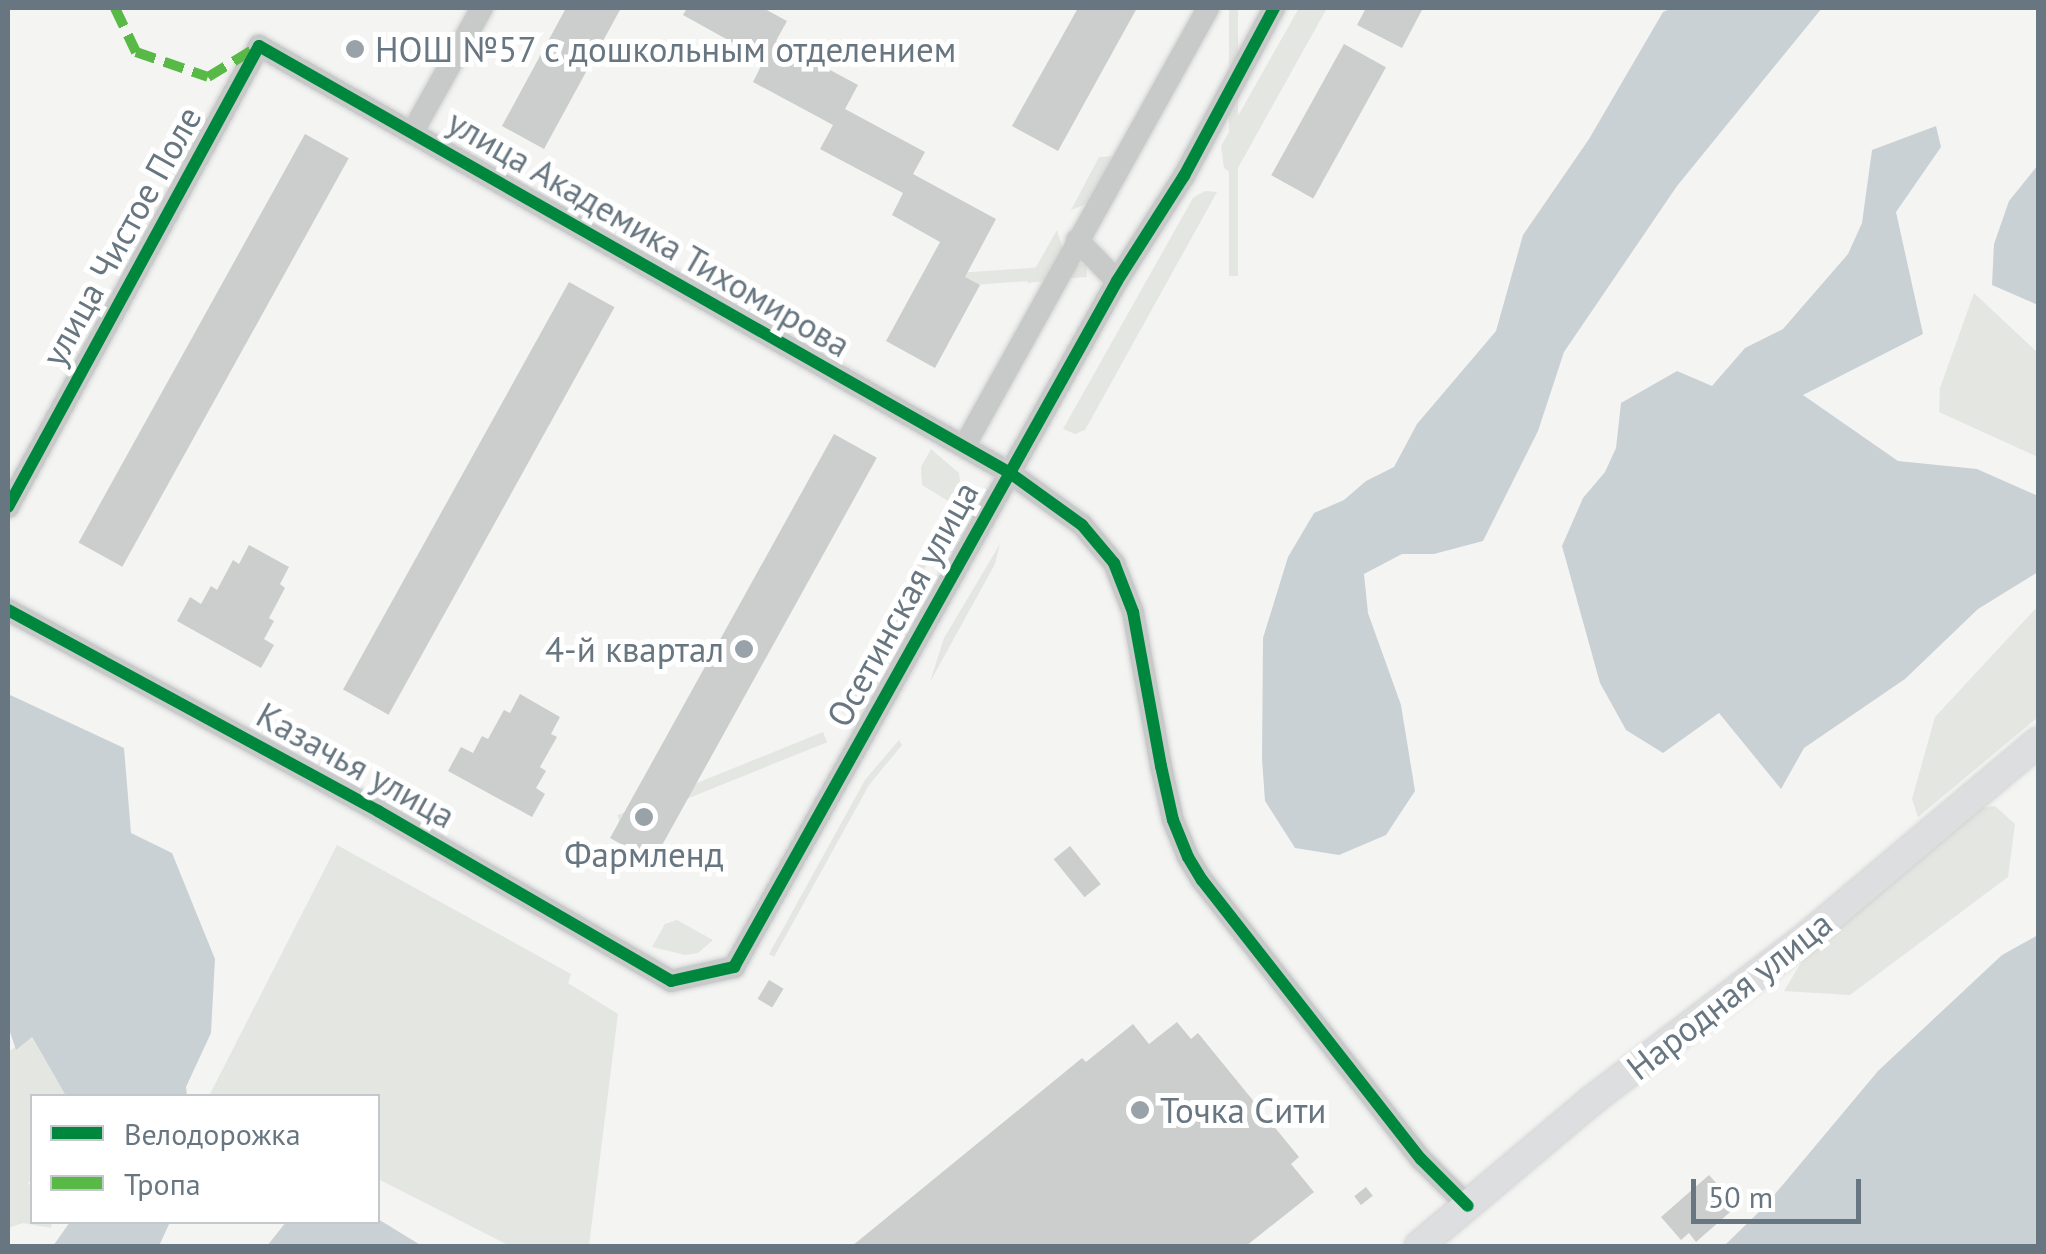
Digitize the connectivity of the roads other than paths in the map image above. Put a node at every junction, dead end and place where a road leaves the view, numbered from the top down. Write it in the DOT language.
graph roads {
  1 [pos="482,8"];
  2 [pos="1208,8"];
  3 [pos="1274,8"];
  4 [pos="259,46"];
  5 [pos="412,133"];
  6 [pos="1077,240"];
  7 [pos="1117,282"];
  8 [pos="970,436"];
  9 [pos="1010,473"];
  10 [pos="8,507"];
  11 [pos="8,610"];
  12 [pos="2038,742"];
  13 [pos="671,981"];
  14 [pos="1468,1206"];
  15 [pos="1419,1246"];
  1 -- 5 [label="street"];
  2 -- 6 [label="street, Осетинская улица"];
  3 -- 7 [label="street, Осетинская улица"];
  4 -- 5 [label="street, улица Академика Тихомирова"];
  4 -- 10 [label="street, улица Чистое Поле"];
  5 -- 9 [label="street, улица Академика Тихомирова"];
  6 -- 7 [label="street"];
  6 -- 8 [label="street, Осетинская улица"];
  7 -- 9 [label="street, Осетинская улица"];
  9 -- 13 [label="street, Осетинская улица"];
  9 -- 14 [label="street, улица Академика Тихомирова"];
  11 -- 13 [label="street, Казачья улица"];
  12 -- 14 [label="main road, Народная улица"];
  14 -- 15 [label="main road, Народная улица"];
}
